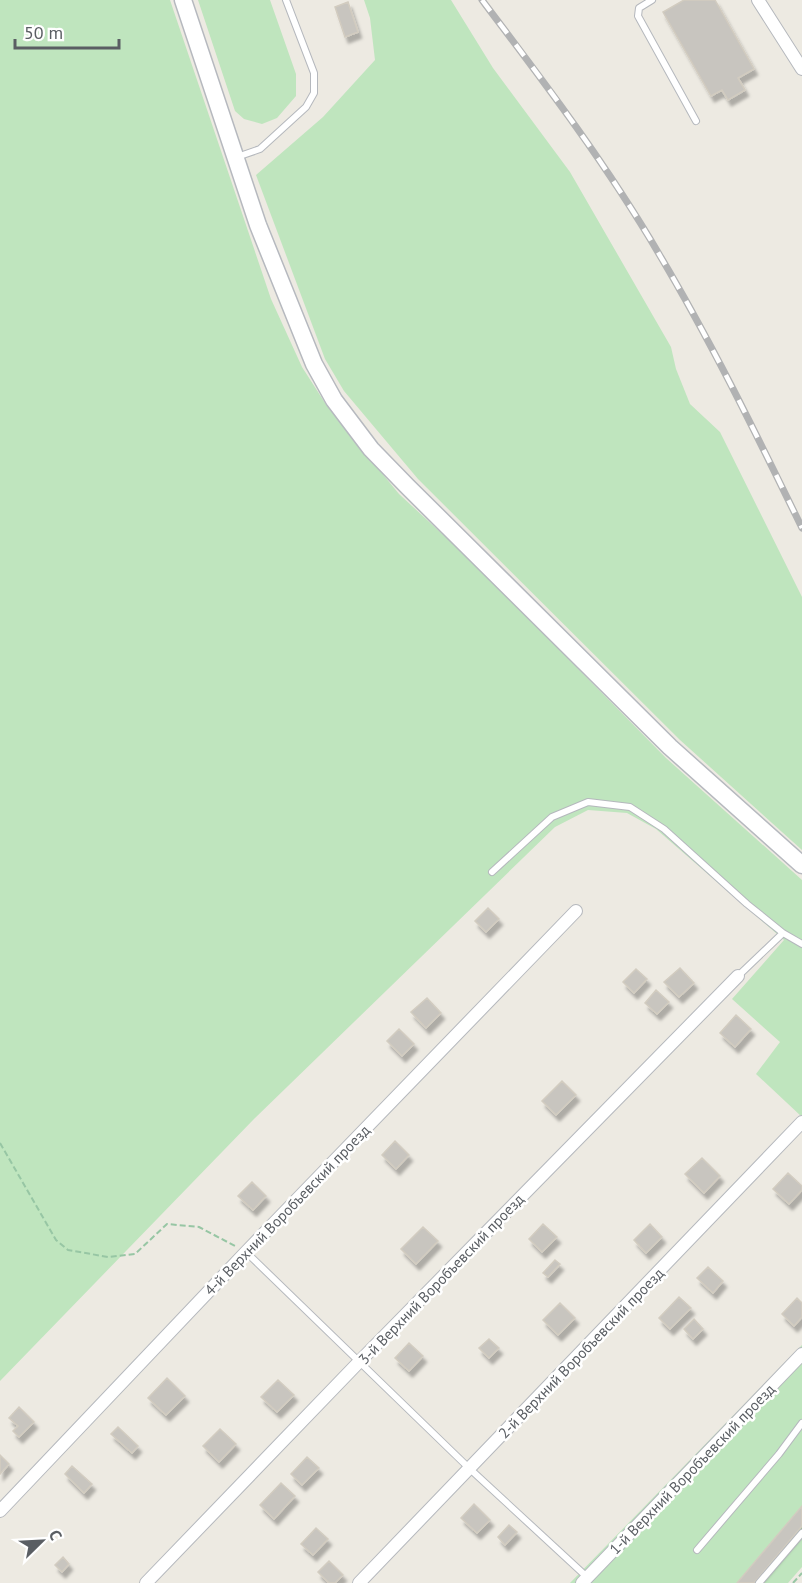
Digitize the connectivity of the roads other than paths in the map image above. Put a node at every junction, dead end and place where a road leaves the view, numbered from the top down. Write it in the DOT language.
graph roads {
  1 [pos="183,0"];
  2 [pos="286,0"];
  3 [pos="652,0"];
  4 [pos="758,0"];
  5 [pos="802,69"];
  6 [pos="696,121"];
  7 [pos="236,157"];
  8 [pos="802,865"];
  9 [pos="492,872"];
  10 [pos="576,911"];
  11 [pos="783,933"];
  12 [pos="802,944"];
  13 [pos="738,976"];
  14 [pos="802,1122"];
  15 [pos="246,1252"];
  16 [pos="802,1354"];
  17 [pos="358,1363"];
  18 [pos="802,1423"];
  19 [pos="470,1469"];
  20 [pos="0,1511"];
  21 [pos="802,1533"];
  22 [pos="697,1550"];
  23 [pos="585,1580"];
  24 [pos="146,1583"];
  25 [pos="358,1583"];
  26 [pos="759,1583"];
  1 -- 7 [label="street"];
  2 -- 7 [label="lane"];
  3 -- 6 [label="lane"];
  4 -- 5 [label="street"];
  7 -- 8 [label="street"];
  9 -- 11 [label="lane"];
  10 -- 15 [label="street, 4-й Верхний Воробъевский проезд"];
  11 -- 12 [label="lane"];
  11 -- 13 [label="lane"];
  13 -- 17 [label="street, 3-й Верхний Воробъевский проезд"];
  14 -- 19 [label="street, 2-й Верхний Воробъевский проезд"];
  15 -- 17 [label="lane"];
  15 -- 20 [label="street, 4-й Верхний Воробъевский проезд"];
  16 -- 23 [label="street, 1-й Верхний Воробъевский проезд"];
  17 -- 19 [label="lane"];
  17 -- 24 [label="street, 3-й Верхний Воробъевский проезд"];
  18 -- 22 [label="lane"];
  19 -- 23 [label="lane"];
  19 -- 25 [label="street, 2-й Верхний Воробъевский проезд"];
  21 -- 26 [label="lane"];
}
